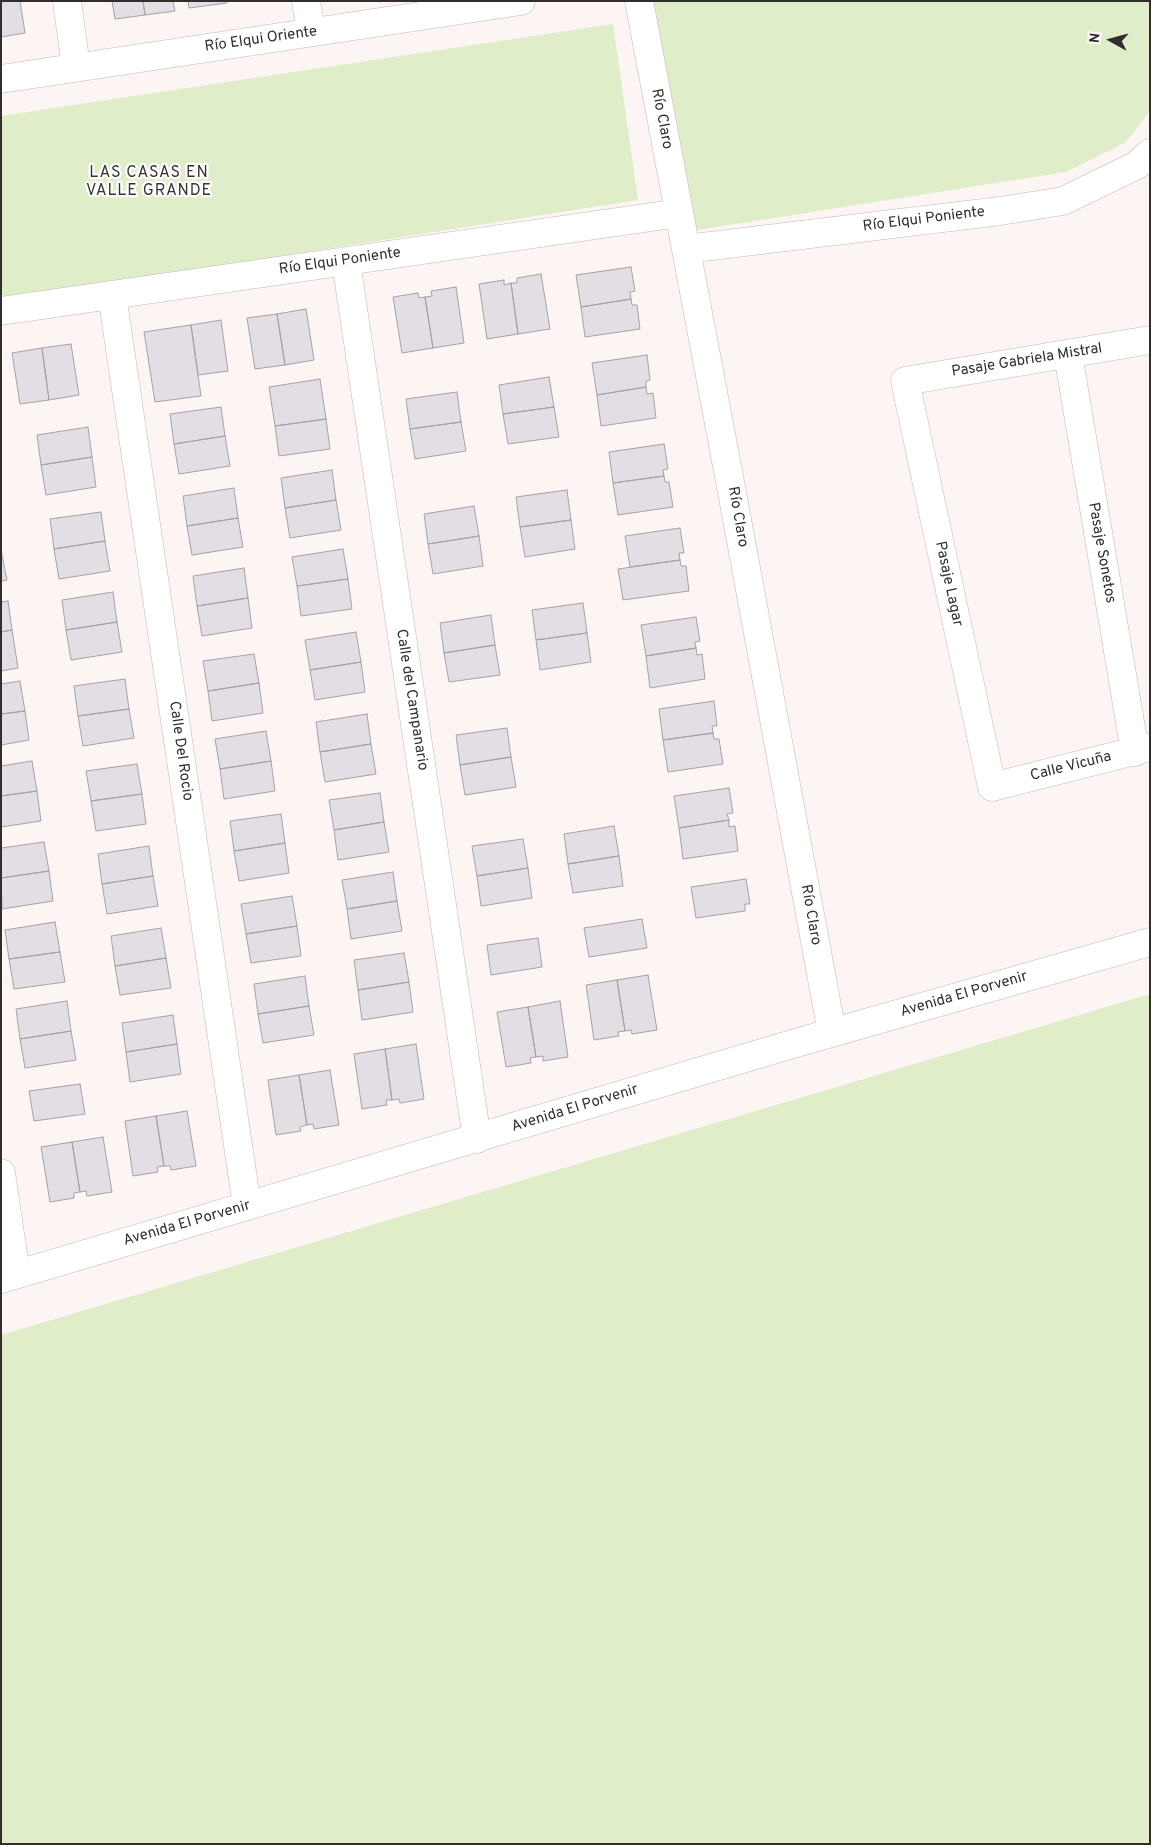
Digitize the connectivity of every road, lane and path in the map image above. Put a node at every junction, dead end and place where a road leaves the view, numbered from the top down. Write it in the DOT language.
graph roads {
  1 [pos="66,1"];
  2 [pos="306,1"];
  3 [pos="521,1"];
  4 [pos="639,1"];
  5 [pos="311,32"];
  6 [pos="76,67"];
  7 [pos="1,79"];
  8 [pos="1150,154"];
  9 [pos="679,213"];
  10 [pos="686,249"];
  11 [pos="346,262"];
  12 [pos="112,295"];
  13 [pos="1,311"];
  14 [pos="1150,340"];
  15 [pos="1068,354"];
  16 [pos="905,381"];
  17 [pos="1142,750"];
  18 [pos="992,787"];
  19 [pos="1150,942"];
  20 [pos="832,1033"];
  21 [pos="477,1139"];
  22 [pos="1,1174"];
  23 [pos="247,1206"];
  24 [pos="9,1276"];
  1 -- 6 [label="street"];
  2 -- 5 [label="street"];
  3 -- 5 [label="street, Río Elqui Oriente"];
  4 -- 9 [label="street, Río Claro"];
  5 -- 6 [label="street, Río Elqui Oriente"];
  6 -- 7 [label="street, Río Elqui Oriente"];
  8 -- 10 [label="street, Río Elqui Poniente"];
  9 -- 10 [label="street, Río Claro"];
  9 -- 11 [label="street, Río Elqui Poniente"];
  10 -- 20 [label="street, Río Claro"];
  11 -- 12 [label="street, Río Elqui Poniente"];
  11 -- 21 [label="street, Calle del Campanario"];
  12 -- 13 [label="street, Río Elqui Poniente"];
  12 -- 23 [label="street, Calle Del Rocio"];
  14 -- 15 [label="street, Pasaje Gabriela Mistral"];
  15 -- 16 [label="street, Pasaje Gabriela Mistral"];
  15 -- 17 [label="street, Pasaje Sonetos"];
  16 -- 18 [label="street, Pasaje Lagar"];
  17 -- 18 [label="street, Calle Vicuña"];
  19 -- 20 [label="street, Avenida El Porvenir"];
  20 -- 21 [label="street, Avenida El Porvenir"];
  21 -- 23 [label="street, Avenida El Porvenir"];
  22 -- 24 [label="street"];
  23 -- 24 [label="street, Avenida El Porvenir"];
}
